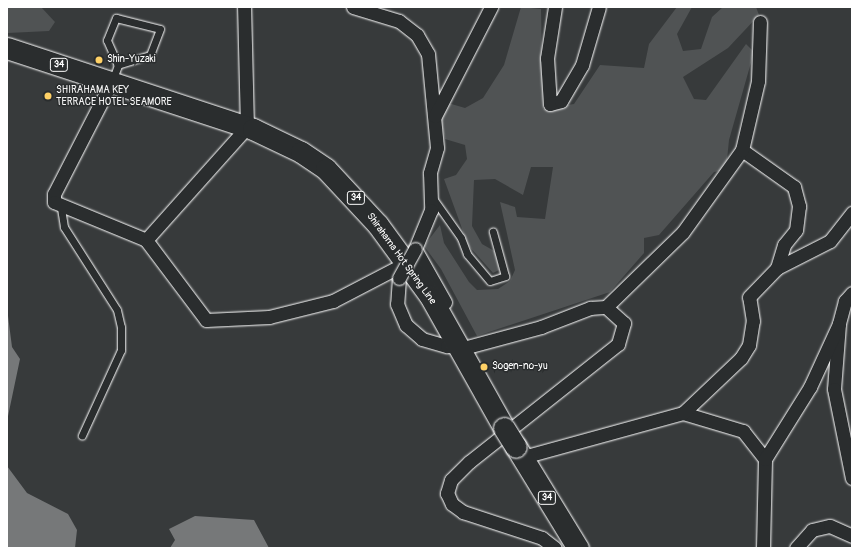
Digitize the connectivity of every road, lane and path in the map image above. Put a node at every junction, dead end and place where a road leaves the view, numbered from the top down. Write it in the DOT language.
graph roads {
  1 [pos="244,7"];
  2 [pos="353,7"];
  3 [pos="491,7"];
  4 [pos="554,7"];
  5 [pos="599,7"];
  6 [pos="760,22"];
  7 [pos="7,48"];
  8 [pos="114,74"];
  9 [pos="434,116"];
  10 [pos="247,127"];
  11 [pos="742,150"];
  12 [pos="431,196"];
  13 [pos="61,208"];
  14 [pos="852,212"];
  15 [pos="493,232"];
  16 [pos="146,240"];
  17 [pos="406,264"];
  18 [pos="777,268"];
  19 [pos="852,293"];
  20 [pos="606,307"];
  21 [pos="839,324"];
  22 [pos="457,346"];
  23 [pos="683,413"];
  24 [pos="82,436"];
  25 [pos="519,452"];
  26 [pos="765,459"];
  27 [pos="852,478"];
  28 [pos="852,536"];
  29 [pos="555,548"];
  30 [pos="578,548"];
  31 [pos="763,548"];
  32 [pos="796,548"];
  1 -- 10 [label="street"];
  2 -- 9 [label="street"];
  3 -- 9 [label="street"];
  4 -- 5 [label="street"];
  6 -- 11 [label="street"];
  7 -- 8 [label="main road, Shirahama Hot Spring Line / 34"];
  8 -- 8 [label="lane"];
  8 -- 10 [label="main road, Shirahama Hot Spring Line / 34"];
  8 -- 13 [label="street"];
  9 -- 12 [label="street"];
  10 -- 16 [label="street"];
  10 -- 17 [label="main road, Shirahama Hot Spring Line / 34"];
  11 -- 18 [label="street"];
  11 -- 20 [label="street"];
  12 -- 15 [label="lane"];
  12 -- 17 [label="street"];
  13 -- 16 [label="street"];
  13 -- 24 [label="lane"];
  14 -- 18 [label="street"];
  16 -- 17 [label="street"];
  17 -- 22 [label="main road, Shirahama Hot Spring Line / 34"];
  17 -- 22 [label="street"];
  18 -- 23 [label="street"];
  19 -- 21 [label="street"];
  20 -- 22 [label="street"];
  20 -- 29 [label="street"];
  21 -- 26 [label="street"];
  21 -- 27 [label="street"];
  22 -- 25 [label="main road, Shirahama Hot Spring Line / 34, bridge"];
  23 -- 25 [label="street"];
  23 -- 26 [label="street"];
  25 -- 30 [label="main road, Shirahama Hot Spring Line / 34"];
  26 -- 31 [label="street"];
  28 -- 32 [label="street"];
}
